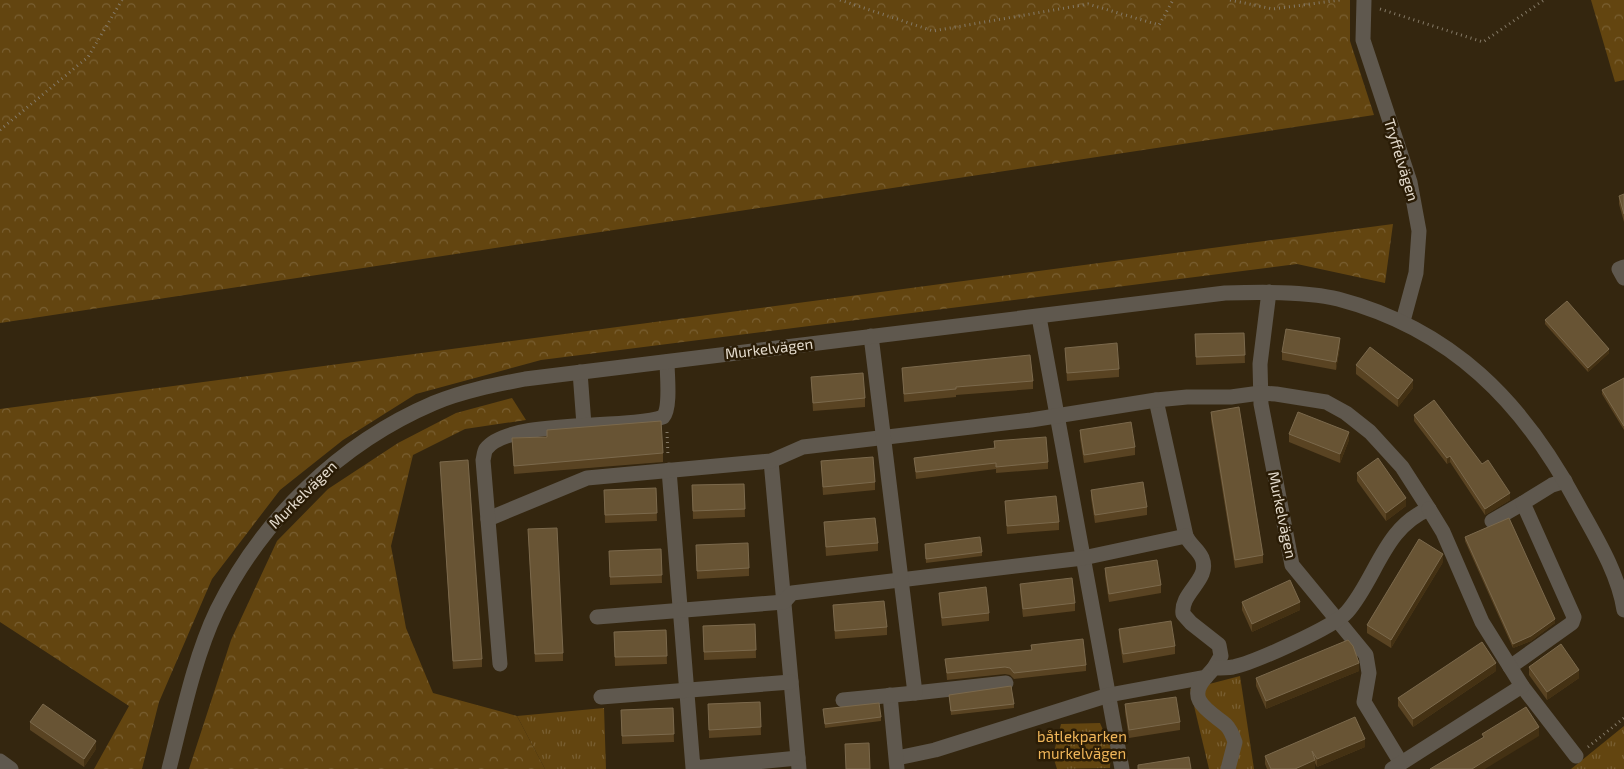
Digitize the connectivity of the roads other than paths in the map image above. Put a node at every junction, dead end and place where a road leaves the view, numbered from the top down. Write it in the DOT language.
graph roads {
  1 [pos="1363,2"];
  2 [pos="1624,267"];
  3 [pos="1624,278"];
  4 [pos="1269,292"];
  5 [pos="1039,318"];
  6 [pos="1403,321"];
  7 [pos="871,336"];
  8 [pos="667,362"];
  9 [pos="580,372"];
  10 [pos="1260,393"];
  11 [pos="1156,400"];
  12 [pos="1057,416"];
  13 [pos="584,425"];
  14 [pos="884,438"];
  15 [pos="771,461"];
  16 [pos="669,470"];
  17 [pos="1565,481"];
  18 [pos="1523,503"];
  19 [pos="1429,509"];
  20 [pos="488,519"];
  21 [pos="1492,521"];
  22 [pos="1186,536"];
  23 [pos="1082,558"];
  24 [pos="902,579"];
  25 [pos="1623,601"];
  26 [pos="784,602"];
  27 [pos="681,612"];
  28 [pos="597,617"];
  29 [pos="1337,622"];
  30 [pos="500,664"];
  31 [pos="1510,667"];
  32 [pos="1210,673"];
  33 [pos="791,682"];
  34 [pos="1006,683"];
  35 [pos="1522,686"];
  36 [pos="687,690"];
  37 [pos="915,692"];
  38 [pos="890,695"];
  39 [pos="1109,695"];
  40 [pos="601,697"];
  41 [pos="843,700"];
  42 [pos="1576,756"];
  43 [pos="0,761"];
  44 [pos="897,763"];
  45 [pos="798,764"];
  46 [pos="1396,766"];
  47 [pos="11,769"];
  48 [pos="169,769"];
  49 [pos="1122,769"];
  50 [pos="1228,769"];
  1 -- 6 [label="street, Tryffelvägen"];
  2 -- 3 [label="street"];
  4 -- 5 [label="street, Murkelvägen"];
  4 -- 6 [label="street, Murkelvägen"];
  4 -- 10 [label="street, Murkelvägen"];
  5 -- 7 [label="street, Murkelvägen"];
  5 -- 12 [label="street"];
  6 -- 17 [label="street, Murkelvägen"];
  7 -- 8 [label="street, Murkelvägen"];
  7 -- 14 [label="street"];
  8 -- 9 [label="street, Murkelvägen"];
  8 -- 13 [label="street"];
  9 -- 13 [label="street"];
  9 -- 48 [label="street, Murkelvägen"];
  10 -- 11 [label="street"];
  10 -- 19 [label="street"];
  10 -- 29 [label="street, Murkelvägen"];
  11 -- 12 [label="street"];
  11 -- 22 [label="street"];
  12 -- 14 [label="street"];
  12 -- 23 [label="street"];
  13 -- 20 [label="street"];
  14 -- 15 [label="street"];
  14 -- 24 [label="street"];
  15 -- 16 [label="street"];
  15 -- 26 [label="street"];
  16 -- 20 [label="street"];
  16 -- 27 [label="street"];
  17 -- 18 [label="street"];
  17 -- 25 [label="street, Murkelvägen"];
  18 -- 21 [label="street"];
  18 -- 31 [label="street"];
  19 -- 29 [label="street"];
  19 -- 31 [label="street"];
  20 -- 30 [label="street"];
  22 -- 23 [label="street"];
  22 -- 32 [label="street"];
  23 -- 24 [label="street"];
  23 -- 39 [label="street"];
  24 -- 26 [label="street"];
  24 -- 37 [label="street"];
  26 -- 27 [label="street"];
  26 -- 33 [label="street"];
  27 -- 28 [label="street"];
  27 -- 36 [label="street"];
  29 -- 32 [label="street"];
  29 -- 46 [label="street, Murkelvägen"];
  31 -- 35 [label="street"];
  32 -- 39 [label="street"];
  32 -- 50 [label="street"];
  33 -- 36 [label="street"];
  33 -- 45 [label="street"];
  34 -- 37 [label="street"];
  35 -- 42 [label="street"];
  35 -- 46 [label="street, Murkelvägen"];
  36 -- 40 [label="street"];
  36 -- 45 [label="street"];
  37 -- 38 [label="street"];
  38 -- 41 [label="street"];
  38 -- 44 [label="street"];
  39 -- 44 [label="street"];
  39 -- 49 [label="street"];
  43 -- 47 [label="street"];
}
